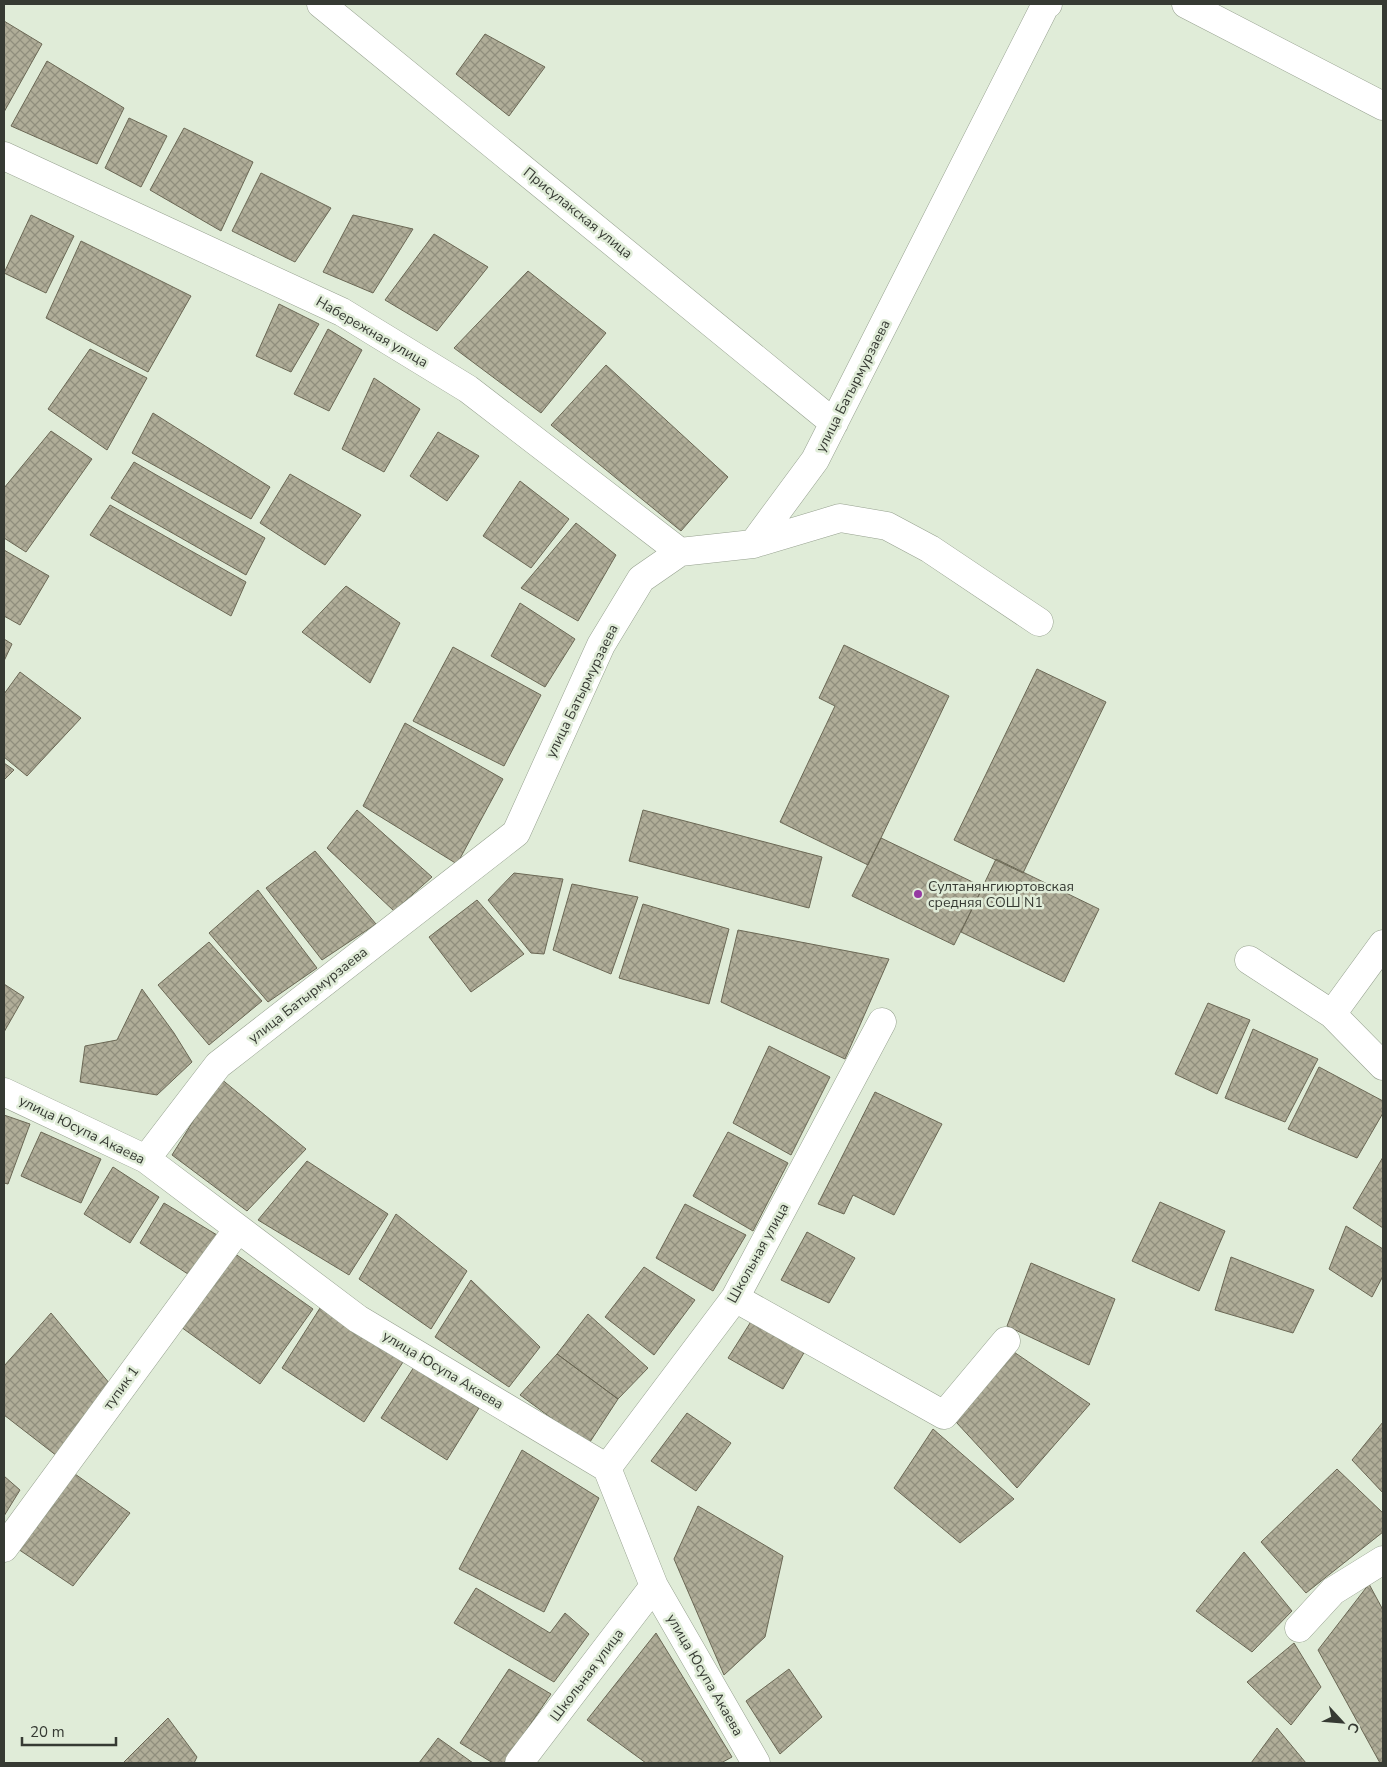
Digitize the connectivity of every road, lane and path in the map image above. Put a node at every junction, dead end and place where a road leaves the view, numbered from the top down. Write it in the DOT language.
graph roads {
  1 [pos="322,4"];
  2 [pos="1047,4"];
  3 [pos="1186,4"];
  4 [pos="1383,106"];
  5 [pos="4,156"];
  6 [pos="834,423"];
  7 [pos="753,544"];
  8 [pos="680,552"];
  9 [pos="1039,622"];
  10 [pos="1383,944"];
  11 [pos="1250,960"];
  12 [pos="1332,1014"];
  13 [pos="882,1022"];
  14 [pos="1383,1066"];
  15 [pos="4,1092"];
  16 [pos="146,1160"];
  17 [pos="238,1228"];
  18 [pos="735,1298"];
  19 [pos="1006,1341"];
  20 [pos="607,1468"];
  21 [pos="4,1548"];
  22 [pos="1383,1560"];
  23 [pos="654,1586"];
  24 [pos="1299,1628"];
  25 [pos="519,1763"];
  26 [pos="756,1763"];
  1 -- 6 [label="street, Присулакская улица"];
  2 -- 6 [label="street, улица Батырмурзаева"];
  3 -- 4 [label="street"];
  5 -- 8 [label="street, Набережная улица"];
  6 -- 7 [label="street, улица Батырмурзаева"];
  7 -- 8 [label="street, улица Батырмурзаева"];
  7 -- 9 [label="street"];
  8 -- 16 [label="street, улица Батырмурзаева"];
  10 -- 12 [label="street"];
  11 -- 12 [label="street"];
  12 -- 14 [label="street"];
  13 -- 18 [label="street, Школьная улица"];
  15 -- 16 [label="street, улица Юсупа Акаева"];
  16 -- 17 [label="street, улица Юсупа Акаева"];
  17 -- 20 [label="street, улица Юсупа Акаева"];
  17 -- 21 [label="street, тупик 1"];
  18 -- 19 [label="street"];
  18 -- 20 [label="street, Школьная улица"];
  20 -- 23 [label="street, улица Юсупа Акаева"];
  22 -- 24 [label="street"];
  23 -- 25 [label="street, Школьная улица"];
  23 -- 26 [label="street, улица Юсупа Акаева"];
}
